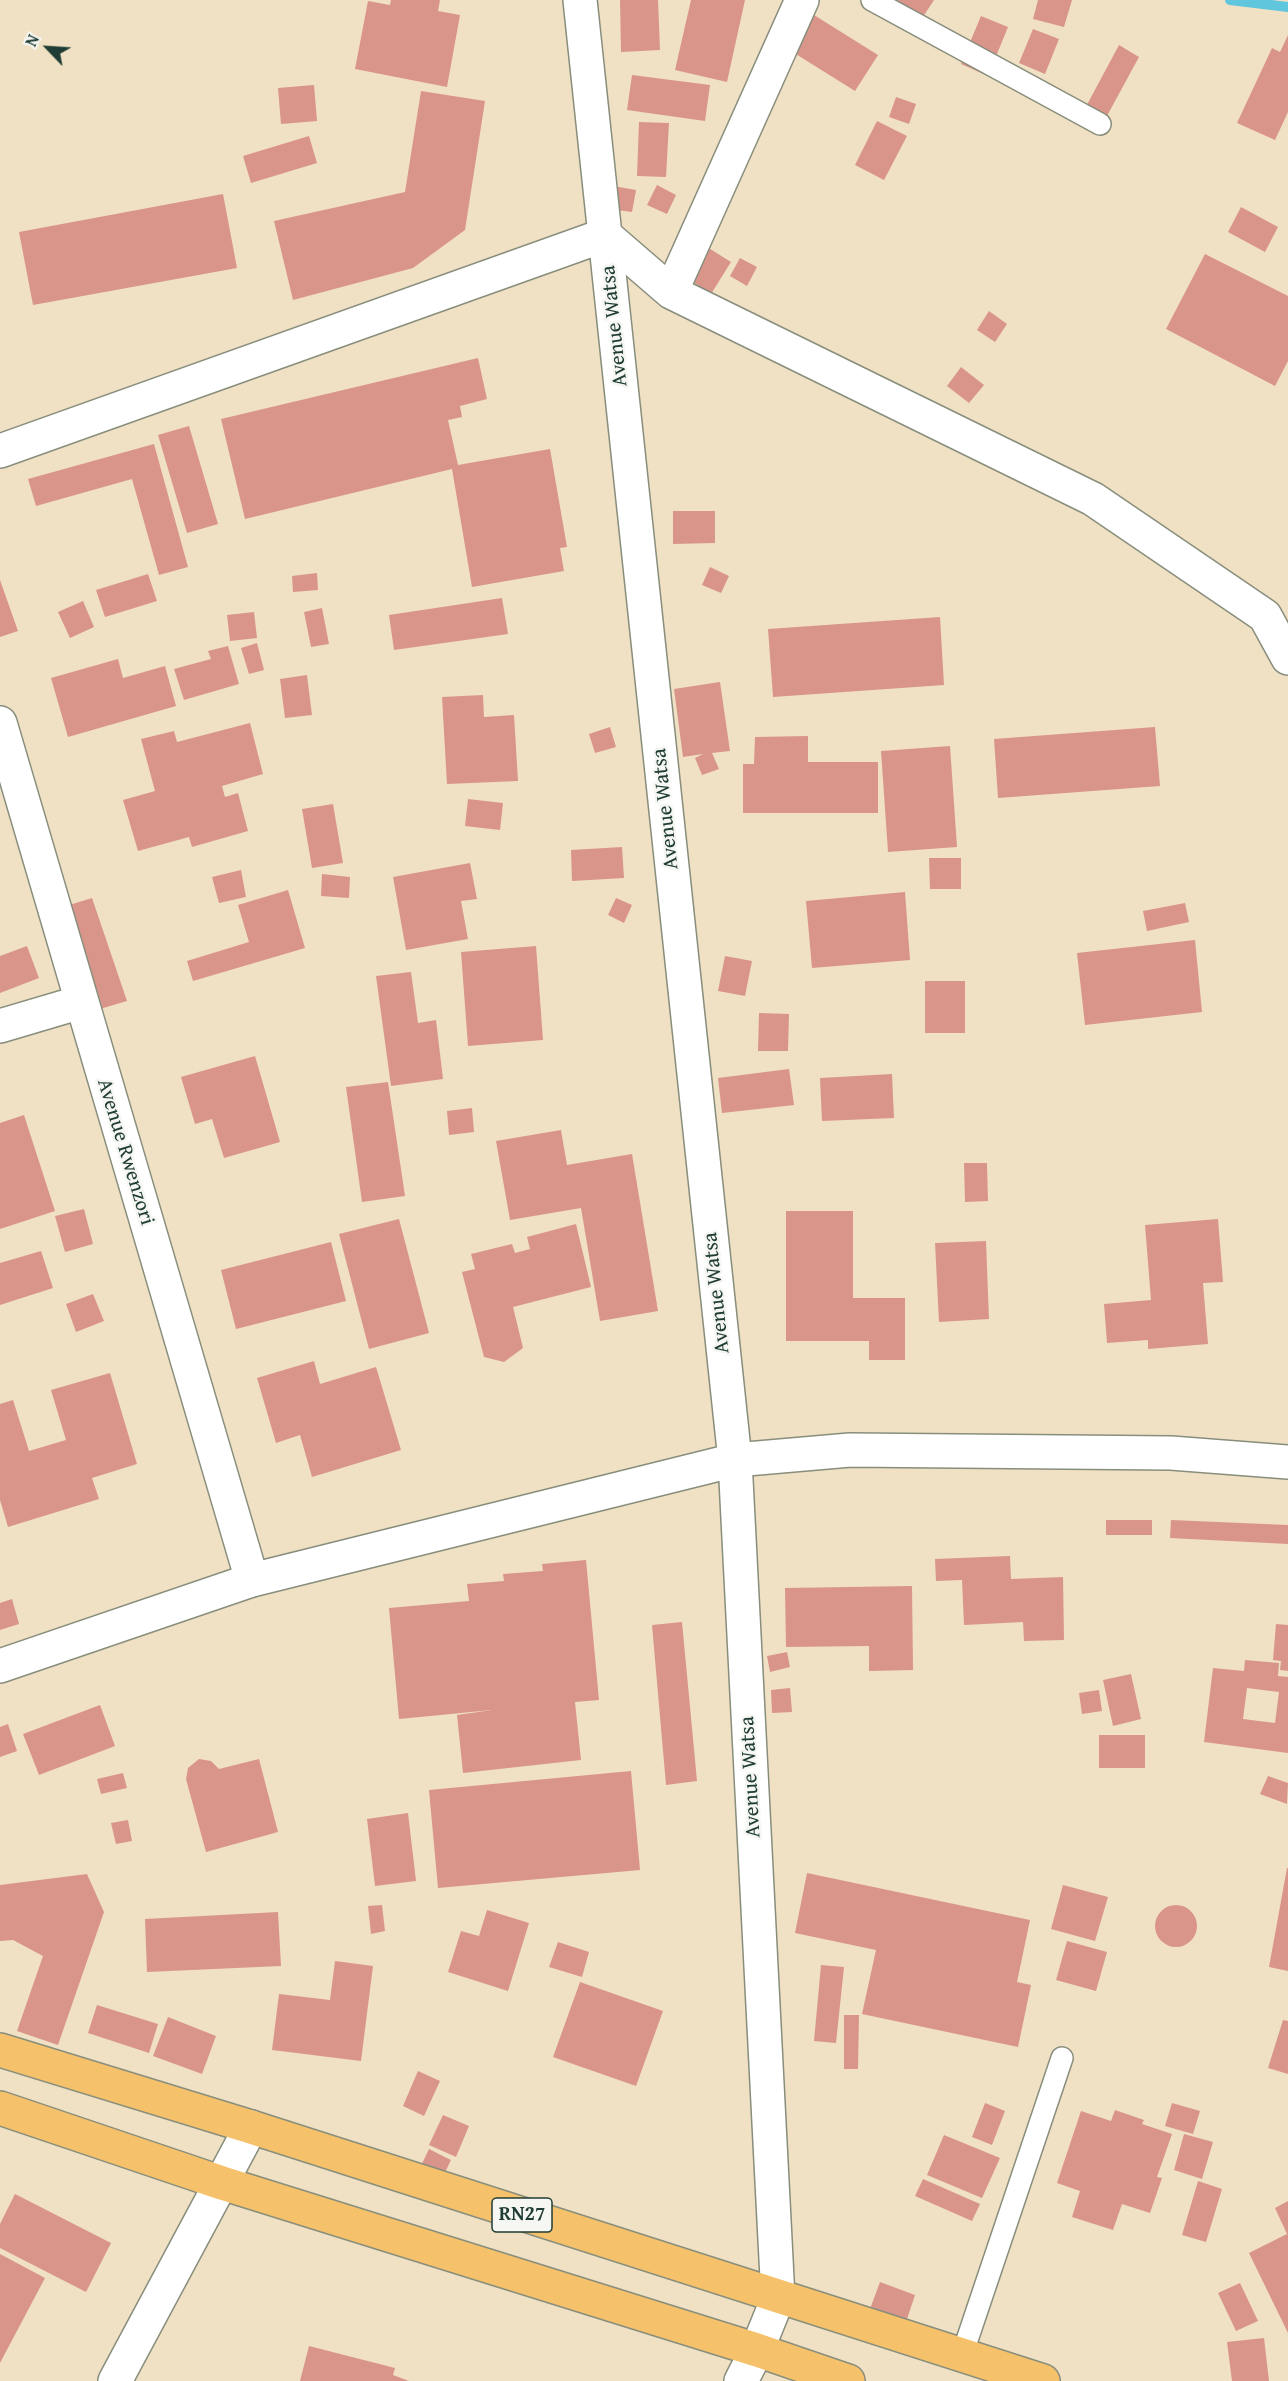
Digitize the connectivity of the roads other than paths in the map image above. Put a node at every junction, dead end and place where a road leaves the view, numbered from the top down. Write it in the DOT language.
graph roads {
  1 [pos="580,0"];
  2 [pos="802,0"];
  3 [pos="872,0"];
  4 [pos="1100,124"];
  5 [pos="605,236"];
  6 [pos="671,292"];
  7 [pos="0,450"];
  8 [pos="1288,658"];
  9 [pos="0,723"];
  10 [pos="81,1002"];
  11 [pos="0,1026"];
  12 [pos="735,1460"];
  13 [pos="1288,1462"];
  14 [pos="252,1580"];
  15 [pos="0,1666"];
  16 [pos="0,2050"];
  17 [pos="1062,2058"];
  18 [pos="0,2108"];
  19 [pos="251,2127"];
  20 [pos="222,2183"];
  21 [pos="778,2298"];
  22 [pos="757,2350"];
  23 [pos="962,2355"];
  24 [pos="115,2381"];
  25 [pos="741,2381"];
  26 [pos="848,2381"];
  27 [pos="1043,2381"];
  1 -- 5 [label="street, Avenue Watsa"];
  2 -- 6 [label="street"];
  3 -- 4 [label="lane"];
  5 -- 6 [label="street"];
  5 -- 7 [label="street"];
  5 -- 12 [label="street, Avenue Watsa"];
  6 -- 8 [label="street"];
  9 -- 10 [label="street, Avenue Rwenzori"];
  10 -- 11 [label="street"];
  10 -- 14 [label="street, Avenue Rwenzori"];
  12 -- 13 [label="street"];
  12 -- 14 [label="street"];
  12 -- 21 [label="street, Avenue Watsa"];
  14 -- 15 [label="street"];
  16 -- 19 [label="main road, RN27"];
  17 -- 23 [label="lane"];
  18 -- 20 [label="main road"];
  19 -- 20 [label="street"];
  19 -- 21 [label="main road, RN27"];
  20 -- 22 [label="main road"];
  20 -- 24 [label="street"];
  21 -- 22 [label="street, Avenue Watsa"];
  21 -- 23 [label="main road, RN27"];
  22 -- 25 [label="street, Avenue Watsa"];
  22 -- 26 [label="main road"];
  23 -- 27 [label="main road, RN27"];
}
